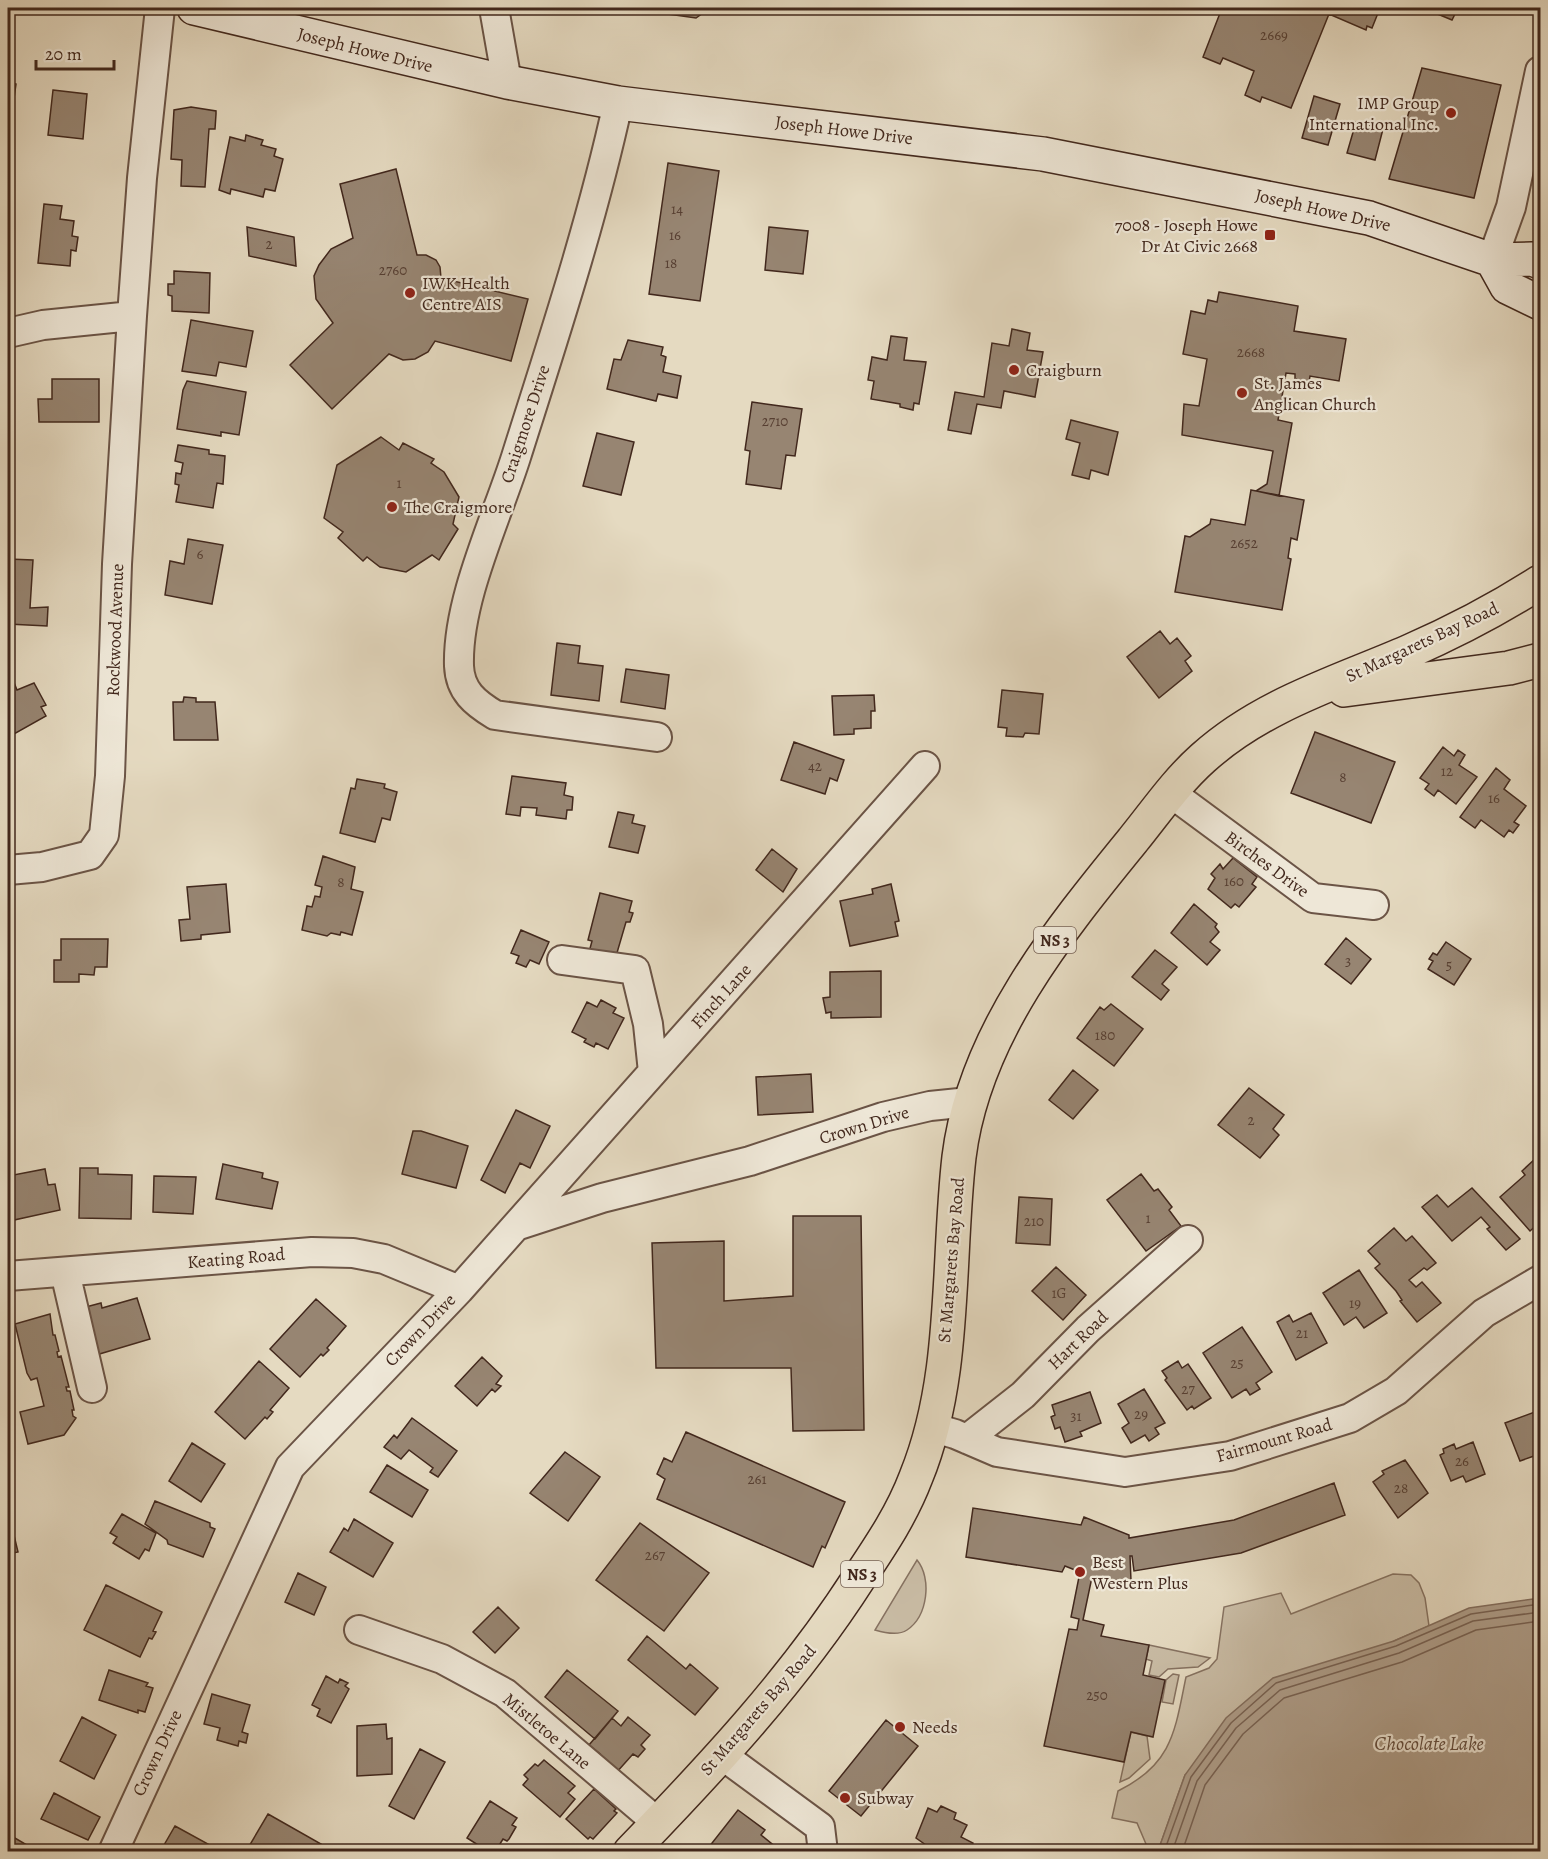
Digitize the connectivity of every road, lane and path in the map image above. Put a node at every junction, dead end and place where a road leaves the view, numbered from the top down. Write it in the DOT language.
graph roads {
  1 [pos="160,8"];
  2 [pos="194,8"];
  3 [pos="494,8"];
  4 [pos="1540,70"];
  5 [pos="507,82"];
  6 [pos="618,103"];
  7 [pos="1492,260"];
  8 [pos="1540,262"];
  9 [pos="1540,303"];
  10 [pos="132,316"];
  11 [pos="8,333"];
  12 [pos="1540,582"];
  13 [pos="1540,660"];
  14 [pos="1300,695"];
  15 [pos="657,737"];
  16 [pos="925,766"];
  17 [pos="1171,793"];
  18 [pos="8,870"];
  19 [pos="1374,905"];
  20 [pos="562,960"];
  21 [pos="653,1072"];
  22 [pos="969,1102"];
  23 [pos="517,1226"];
  24 [pos="1188,1240"];
  25 [pos="65,1272"];
  26 [pos="8,1276"];
  27 [pos="1540,1280"];
  28 [pos="459,1290"];
  29 [pos="92,1388"];
  30 [pos="932,1427"];
  31 [pos="967,1438"];
  32 [pos="359,1630"];
  33 [pos="722,1755"];
  34 [pos="658,1823"];
  35 [pos="112,1851"];
  36 [pos="630,1851"];
  37 [pos="823,1851"];
  1 -- 10 [label="street, Rockwood Avenue"];
  2 -- 5 [label="main road, Joseph Howe Drive"];
  3 -- 5 [label="street"];
  4 -- 7 [label="street"];
  5 -- 6 [label="main road, Joseph Howe Drive"];
  6 -- 7 [label="main road, Joseph Howe Drive"];
  6 -- 15 [label="street, Craigmore Drive"];
  7 -- 8 [label="main road, Joseph Howe Drive"];
  7 -- 9 [label="main road"];
  10 -- 11 [label="street"];
  10 -- 18 [label="street, Rockwood Avenue"];
  12 -- 14 [label="main road, St Margarets Bay Road / NS 3"];
  13 -- 14 [label="main road, St Margarets Bay Road / NS 3"];
  14 -- 17 [label="main road, St Margarets Bay Road / NS 3"];
  16 -- 21 [label="street, Finch Lane"];
  17 -- 19 [label="street, Birches Drive"];
  17 -- 22 [label="main road, St Margarets Bay Road / NS 3"];
  20 -- 21 [label="street"];
  21 -- 23 [label="street, Finch Lane"];
  22 -- 23 [label="street, Crown Drive"];
  22 -- 30 [label="main road, St Margarets Bay Road / NS 3"];
  23 -- 28 [label="street, Crown Drive"];
  24 -- 31 [label="street, Hart Road"];
  25 -- 26 [label="street, Keating Road"];
  25 -- 28 [label="street, Keating Road"];
  25 -- 29 [label="street"];
  27 -- 31 [label="street, Fairmount Road"];
  28 -- 35 [label="street, Crown Drive"];
  30 -- 31 [label="street, Fairmount Road"];
  30 -- 33 [label="main road, St Margarets Bay Road / NS 3"];
  32 -- 34 [label="street, Mistletoe Lane"];
  33 -- 34 [label="main road, St Margarets Bay Road / NS 3"];
  33 -- 37 [label="street"];
  34 -- 36 [label="main road, St Margarets Bay Road / NS 3"];
}
